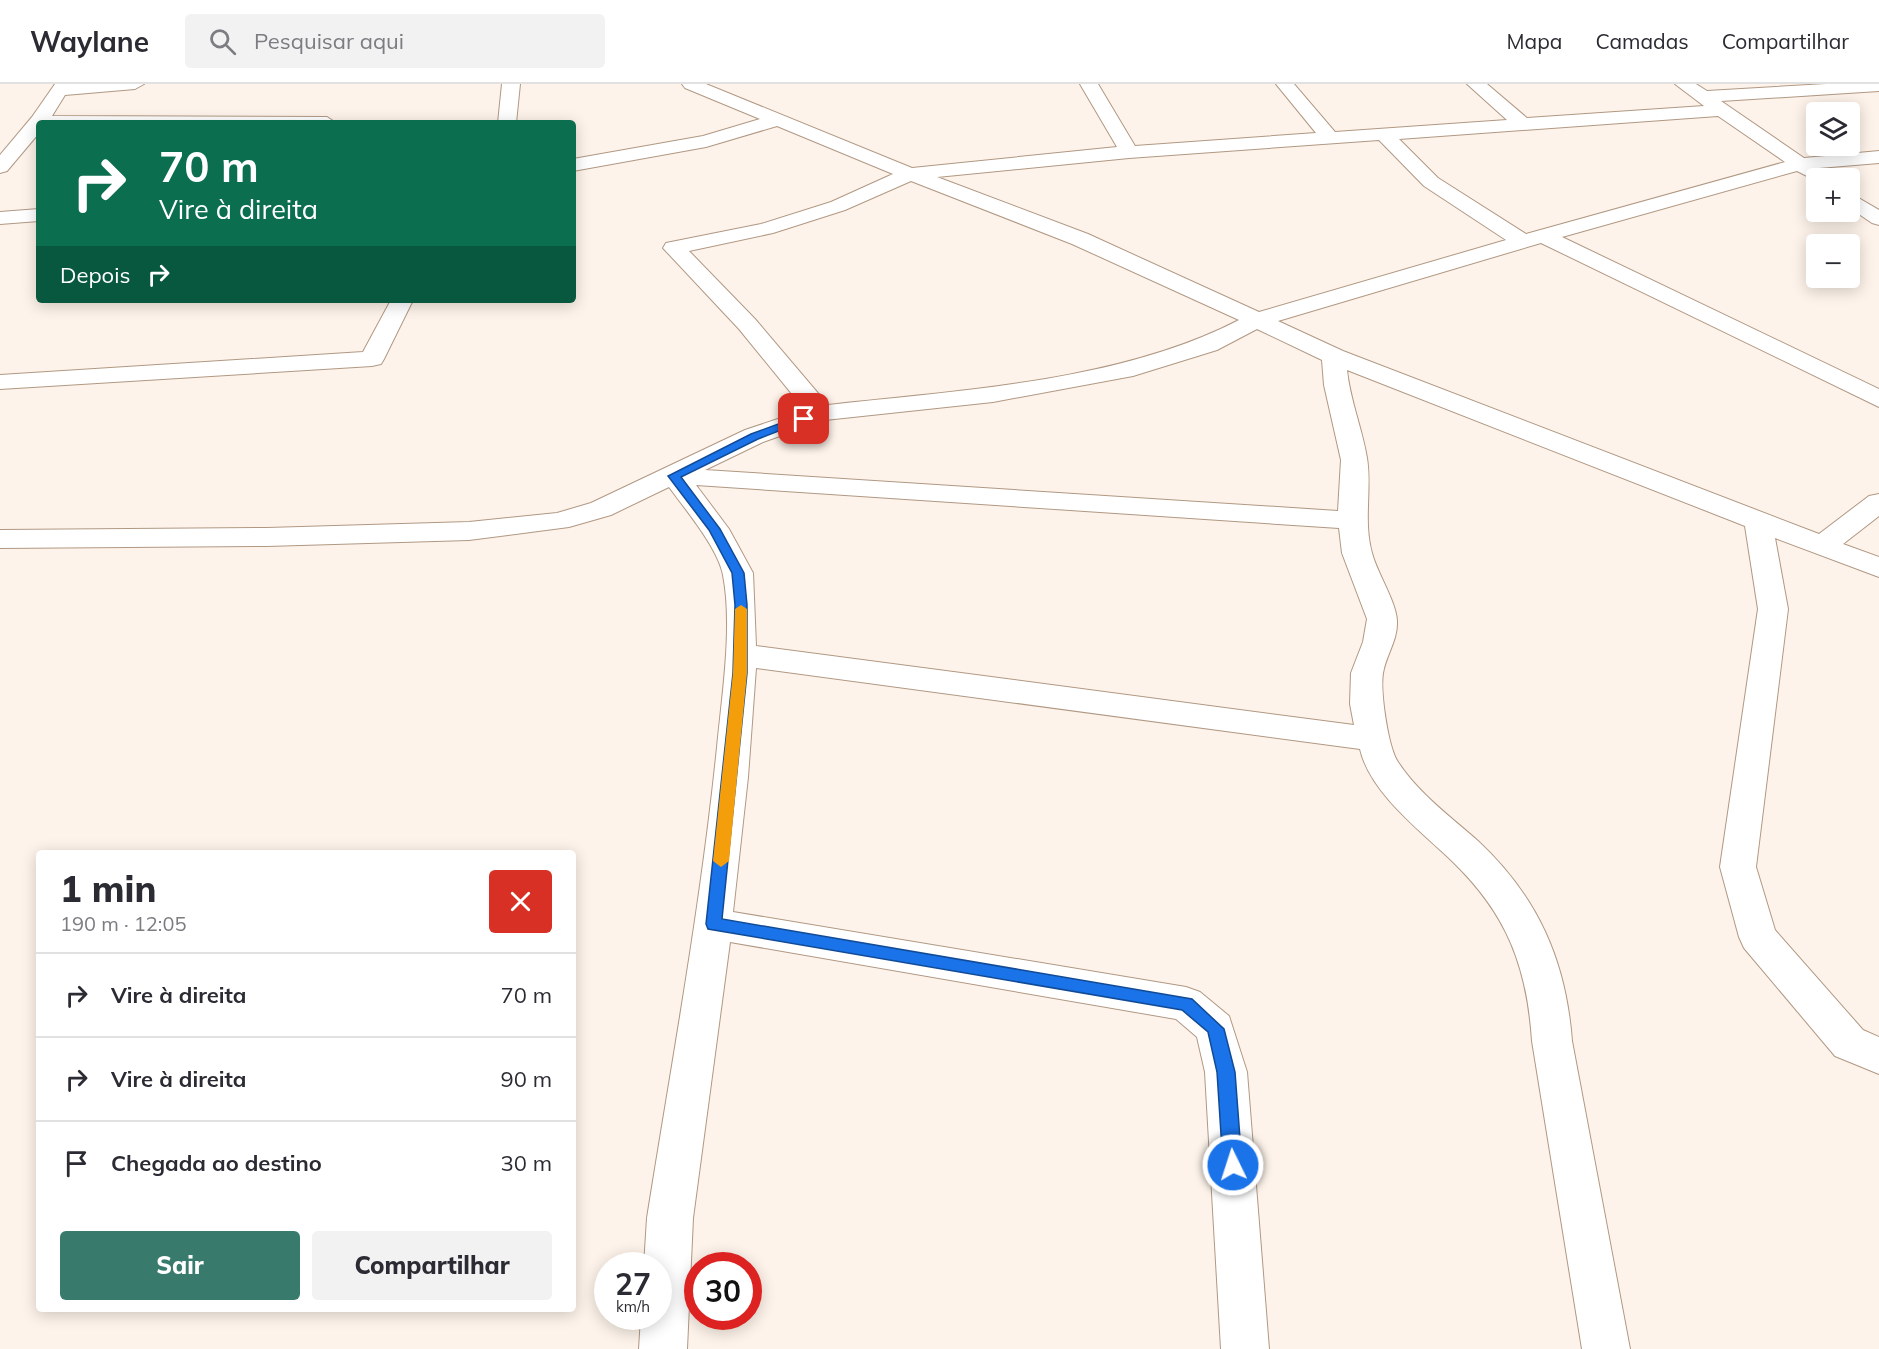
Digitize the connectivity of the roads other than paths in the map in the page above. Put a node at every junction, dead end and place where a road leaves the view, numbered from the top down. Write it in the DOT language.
graph roads {
  1 [pos="135,84"];
  2 [pos="511,84"];
  3 [pos="691,84"];
  4 [pos="1089,84"];
  5 [pos="1285,84"];
  6 [pos="1476,84"];
  7 [pos="1684,84"];
  8 [pos="1879,86"];
  9 [pos="63,87"];
  10 [pos="1704,97"];
  11 [pos="1723,110"];
  12 [pos="780,119"];
  13 [pos="40,120"];
  14 [pos="507,120"];
  15 [pos="1523,124"];
  16 [pos="36,125"];
  17 [pos="1384,134"];
  18 [pos="1329,137"];
  19 [pos="1128,152"];
  20 [pos="1879,157"];
  21 [pos="576,164"];
  22 [pos="1800,164"];
  23 [pos="0,167"];
  24 [pos="1806,168"];
  25 [pos="910,174"];
  26 [pos="1860,206"];
  27 [pos="36,215"];
  28 [pos="0,218"];
  29 [pos="1879,219"];
  30 [pos="1534,239"];
  31 [pos="400,303"];
  32 [pos="1256,320"];
  33 [pos="1334,356"];
  34 [pos="0,382"];
  35 [pos="1879,399"];
  36 [pos="822,413"];
  37 [pos="674,476"];
  38 [pos="1879,502"];
  39 [pos="1758,519"];
  40 [pos="1352,520"];
  41 [pos="0,539"];
  42 [pos="1823,545"];
  43 [pos="1879,568"];
  44 [pos="740,655"];
  45 [pos="1373,739"];
  46 [pos="714,924"];
  47 [pos="1879,1056"];
  48 [pos="663,1349"];
  49 [pos="1245,1349"];
  50 [pos="1606,1349"];
  1 -- 9 [label="street"];
  2 -- 14 [label="street"];
  3 -- 12 [label="street"];
  4 -- 19 [label="street"];
  5 -- 18 [label="street"];
  6 -- 15 [label="street"];
  7 -- 10 [label="street"];
  8 -- 10 [label="street"];
  9 -- 13 [label="street"];
  10 -- 11 [label="street"];
  11 -- 15 [label="street"];
  11 -- 22 [label="street"];
  12 -- 21 [label="street"];
  12 -- 25 [label="street"];
  15 -- 17 [label="street"];
  16 -- 23 [label="street"];
  17 -- 18 [label="street"];
  17 -- 30 [label="street"];
  18 -- 19 [label="street"];
  19 -- 25 [label="street"];
  20 -- 22 [label="street"];
  22 -- 24 [label="street"];
  22 -- 30 [label="street"];
  25 -- 32 [label="street"];
  25 -- 36 [label="street"];
  26 -- 29 [label="street"];
  27 -- 28 [label="street"];
  30 -- 32 [label="street"];
  30 -- 35 [label="street"];
  31 -- 34 [label="street"];
  32 -- 33 [label="street"];
  32 -- 36 [label="street"];
  33 -- 39 [label="street"];
  33 -- 40 [label="street"];
  36 -- 37 [label="street"];
  37 -- 40 [label="street"];
  37 -- 41 [label="street"];
  37 -- 44 [label="street"];
  38 -- 42 [label="street"];
  39 -- 42 [label="street"];
  39 -- 47 [label="street"];
  40 -- 45 [label="street"];
  42 -- 43 [label="street"];
  44 -- 45 [label="street"];
  44 -- 46 [label="street"];
  45 -- 50 [label="street"];
  46 -- 48 [label="street"];
  46 -- 49 [label="street"];
}
